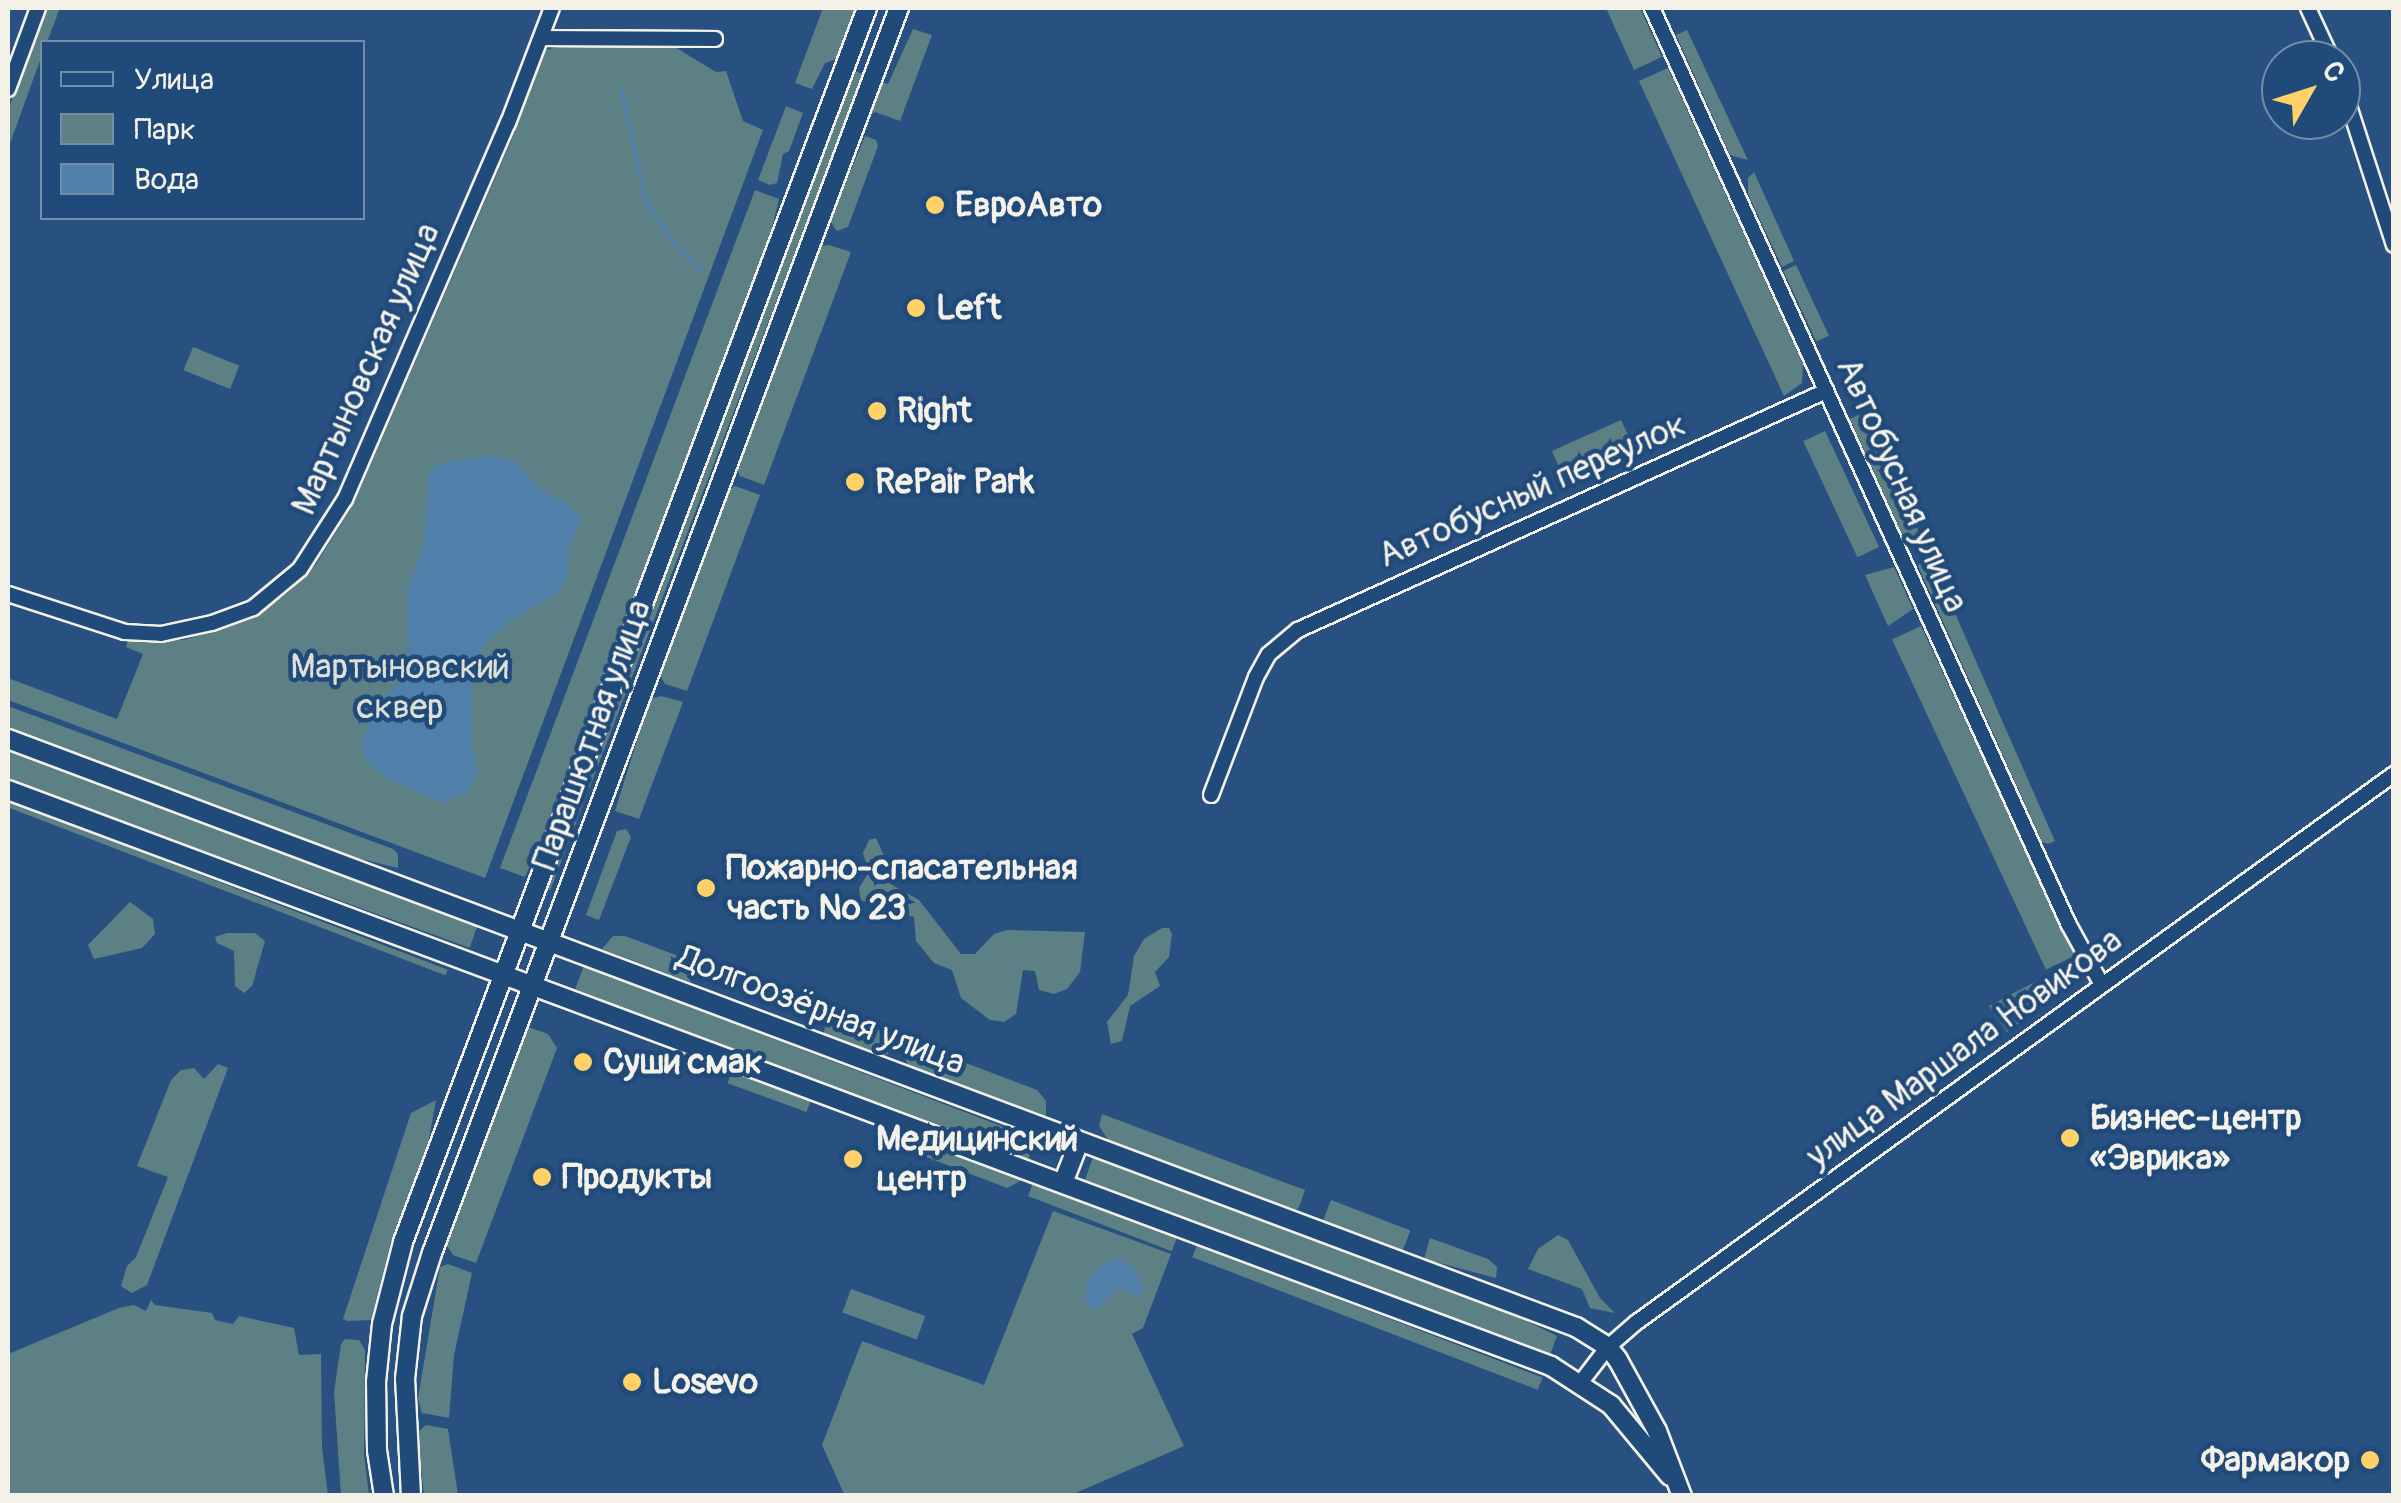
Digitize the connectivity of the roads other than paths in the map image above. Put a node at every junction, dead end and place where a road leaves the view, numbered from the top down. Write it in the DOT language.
graph roads {
  1 [pos="38,8"];
  2 [pos="552,8"];
  3 [pos="867,8"];
  4 [pos="899,8"];
  5 [pos="2308,8"];
  6 [pos="1656,9"];
  7 [pos="541,38"];
  8 [pos="715,39"];
  9 [pos="2323,40"];
  10 [pos="8,89"];
  11 [pos="2360,140"];
  12 [pos="2394,244"];
  13 [pos="1826,390"];
  14 [pos="8,594"];
  15 [pos="8,740"];
  16 [pos="2394,774"];
  17 [pos="8,790"];
  18 [pos="1211,795"];
  19 [pos="521,932"];
  20 [pos="549,942"];
  21 [pos="505,976"];
  22 [pos="531,986"];
  23 [pos="2102,986"];
  24 [pos="1079,1142"];
  25 [pos="1064,1183"];
  26 [pos="1608,1347"];
  27 [pos="1581,1382"];
  28 [pos="1679,1490"];
  29 [pos="384,1496"];
  30 [pos="412,1496"];
  1 -- 10 [label="street"];
  2 -- 7 [label="street, Мартыновская улица"];
  3 -- 19 [label="main road, Парашютная улица"];
  4 -- 20 [label="main road, Парашютная улица"];
  5 -- 9 [label="street"];
  6 -- 13 [label="street, Автобусная улица"];
  7 -- 8 [label="street"];
  7 -- 14 [label="street, Мартыновская улица"];
  11 -- 12 [label="street"];
  13 -- 18 [label="street, Автобусный переулок"];
  13 -- 23 [label="street, Автобусная улица"];
  15 -- 19 [label="main road, Долгоозёрная улица"];
  16 -- 23 [label="street, улица Маршала Новикова"];
  17 -- 21 [label="main road"];
  19 -- 20 [label="main road, Долгоозёрная улица"];
  19 -- 21 [label="main road, Парашютная улица"];
  20 -- 22 [label="main road, Парашютная улица"];
  20 -- 24 [label="main road, Долгоозёрная улица"];
  21 -- 22 [label="main road"];
  21 -- 29 [label="main road, Парашютная улица"];
  22 -- 25 [label="main road"];
  22 -- 30 [label="main road, Парашютная улица"];
  23 -- 26 [label="street, улица Маршала Новикова"];
  24 -- 25 [label="main road"];
  24 -- 26 [label="main road, Долгоозёрная улица"];
  25 -- 27 [label="main road"];
  26 -- 27 [label="street, улица Маршала Новикова"];
  26 -- 28 [label="main road"];
  27 -- 28 [label="main road"];
}
